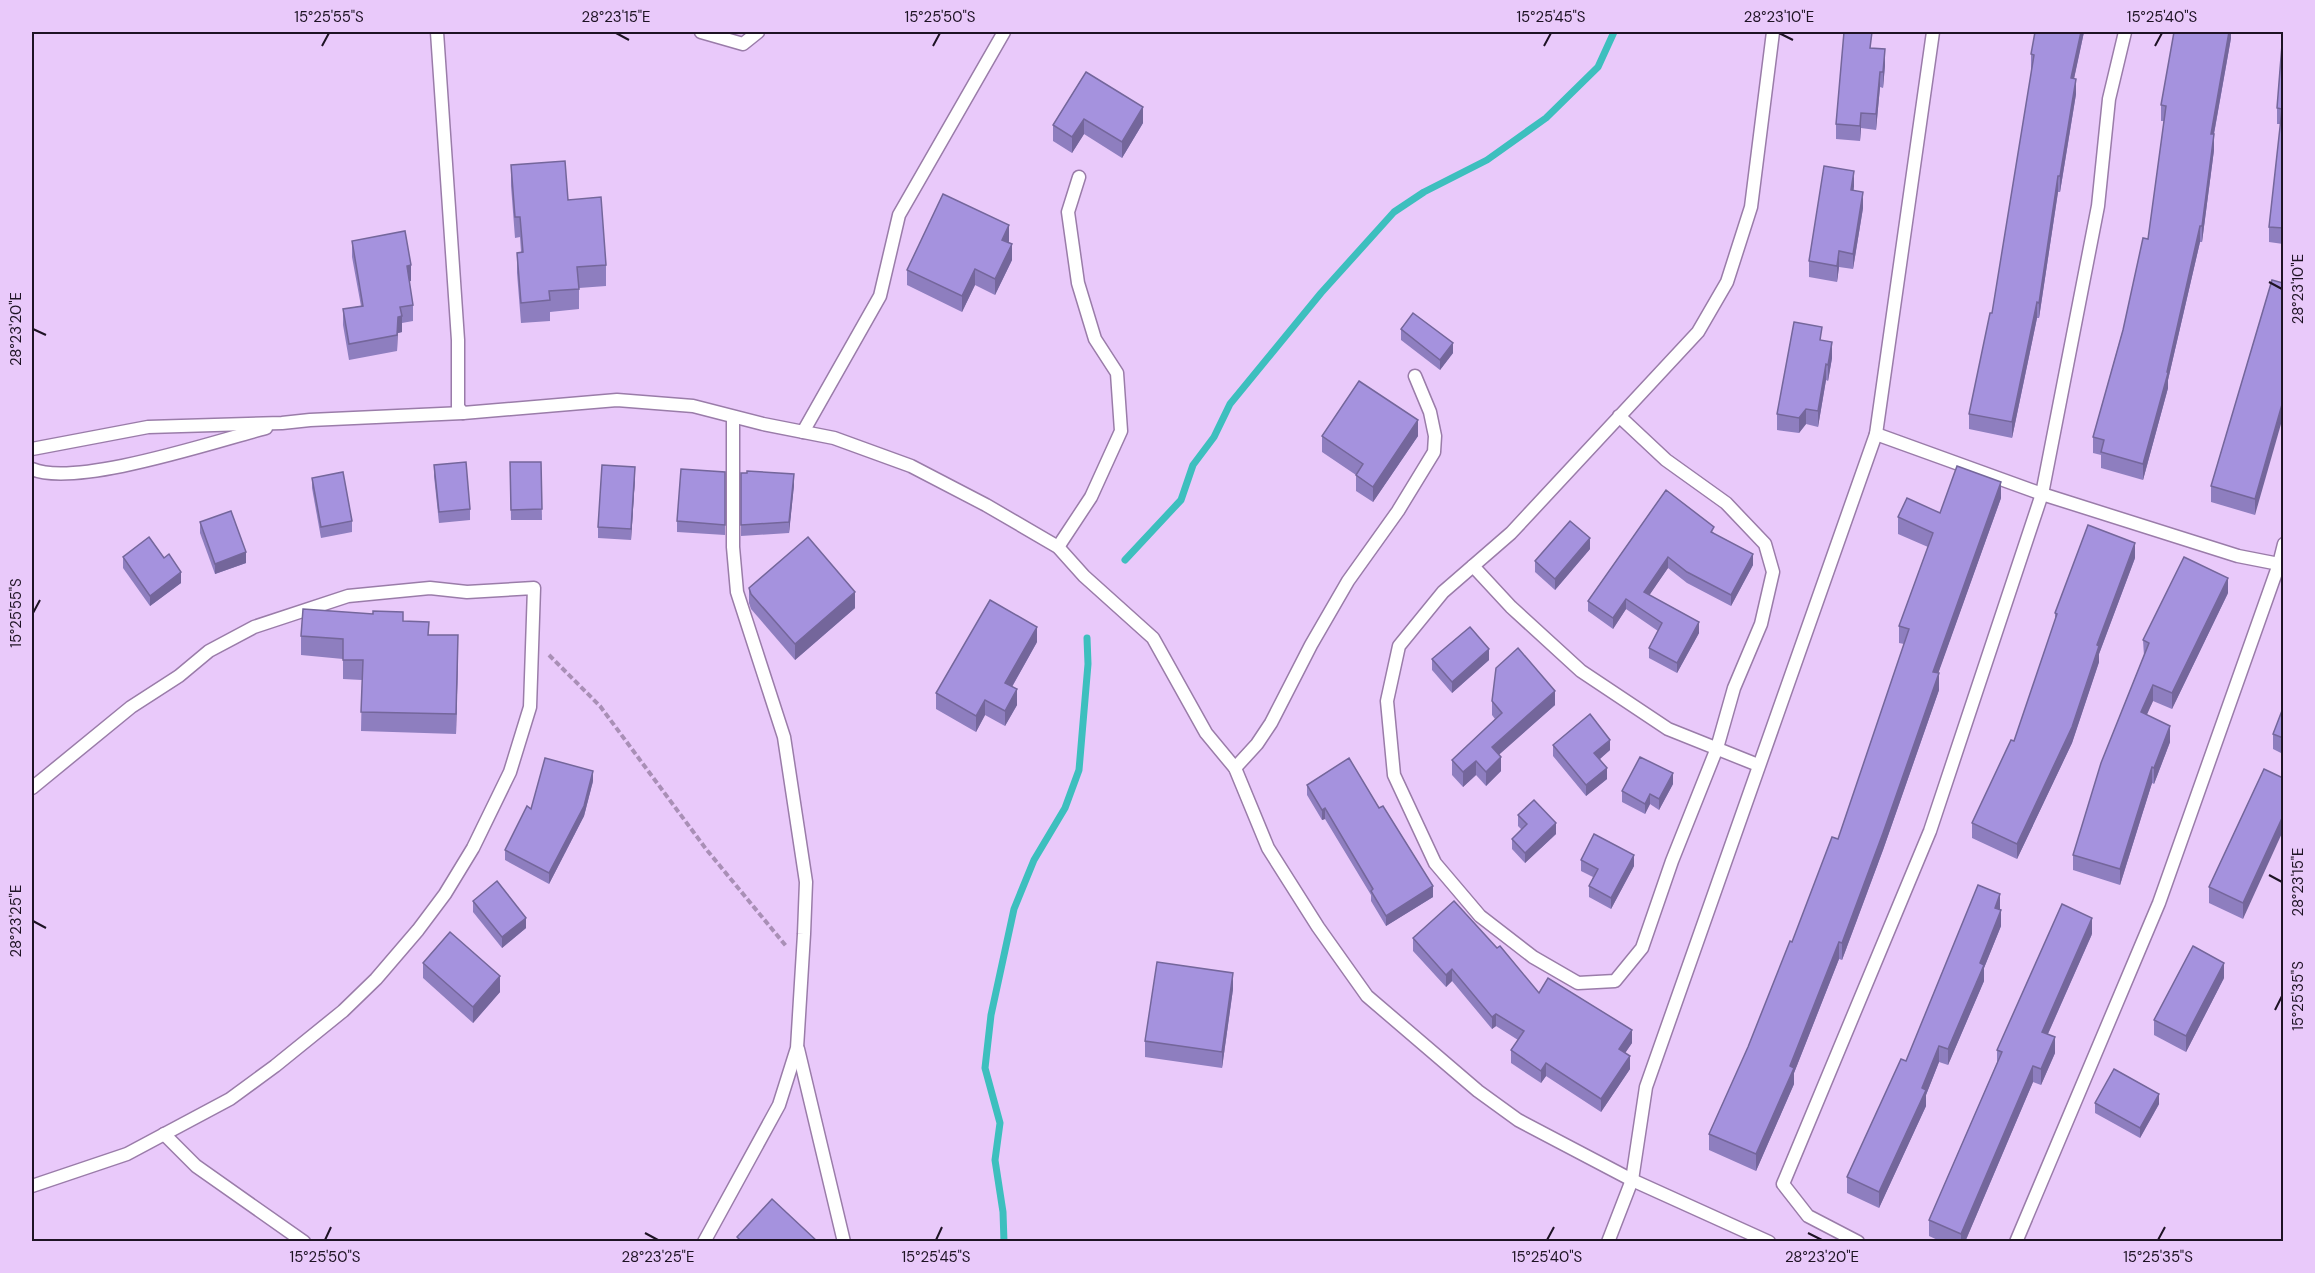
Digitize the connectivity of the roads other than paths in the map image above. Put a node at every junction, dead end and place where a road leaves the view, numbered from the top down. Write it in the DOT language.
graph roads {
  1 [pos="437,32"];
  2 [pos="701,32"];
  3 [pos="758,32"];
  4 [pos="1004,32"];
  5 [pos="1773,32"];
  6 [pos="1933,32"];
  7 [pos="2125,32"];
  8 [pos="1079,177"];
  9 [pos="1415,376"];
  10 [pos="463,413"];
  11 [pos="1619,416"];
  12 [pos="733,417"];
  13 [pos="282,423"];
  14 [pos="803,432"];
  15 [pos="1876,434"];
  16 [pos="32,449"];
  17 [pos="32,469"];
  18 [pos="2042,494"];
  19 [pos="2283,544"];
  20 [pos="1058,547"];
  21 [pos="2281,564"];
  22 [pos="1473,566"];
  23 [pos="1717,748"];
  24 [pos="1758,765"];
  25 [pos="1235,768"];
  26 [pos="32,788"];
  27 [pos="797,1048"];
  28 [pos="164,1134"];
  29 [pos="1632,1180"];
  30 [pos="32,1186"];
  31 [pos="304,1242"];
  32 [pos="704,1242"];
  33 [pos="844,1242"];
  34 [pos="1608,1242"];
  35 [pos="1769,1242"];
  36 [pos="1858,1242"];
  37 [pos="2016,1242"];
  1 -- 10 [label="lane"];
  2 -- 3 [label="lane"];
  4 -- 14 [label="lane"];
  5 -- 11 [label="lane"];
  6 -- 15 [label="lane"];
  7 -- 18 [label="lane"];
  8 -- 20 [label="lane"];
  9 -- 25 [label="lane"];
  10 -- 12 [label="lane"];
  10 -- 13 [label="lane"];
  11 -- 22 [label="lane"];
  11 -- 23 [label="lane"];
  12 -- 14 [label="lane"];
  12 -- 27 [label="lane"];
  13 -- 16 [label="lane"];
  13 -- 17 [label="lane"];
  14 -- 20 [label="lane"];
  15 -- 18 [label="lane"];
  15 -- 24 [label="lane"];
  18 -- 21 [label="lane"];
  18 -- 36 [label="lane"];
  19 -- 21 [label="lane"];
  20 -- 25 [label="lane"];
  21 -- 37 [label="lane"];
  22 -- 23 [label="lane"];
  22 -- 23 [label="lane"];
  23 -- 24 [label="lane"];
  24 -- 29 [label="lane"];
  25 -- 29 [label="lane"];
  26 -- 28 [label="lane"];
  27 -- 32 [label="lane"];
  27 -- 33 [label="lane"];
  28 -- 30 [label="lane"];
  28 -- 31 [label="lane"];
  29 -- 34 [label="lane"];
  29 -- 35 [label="lane"];
}
